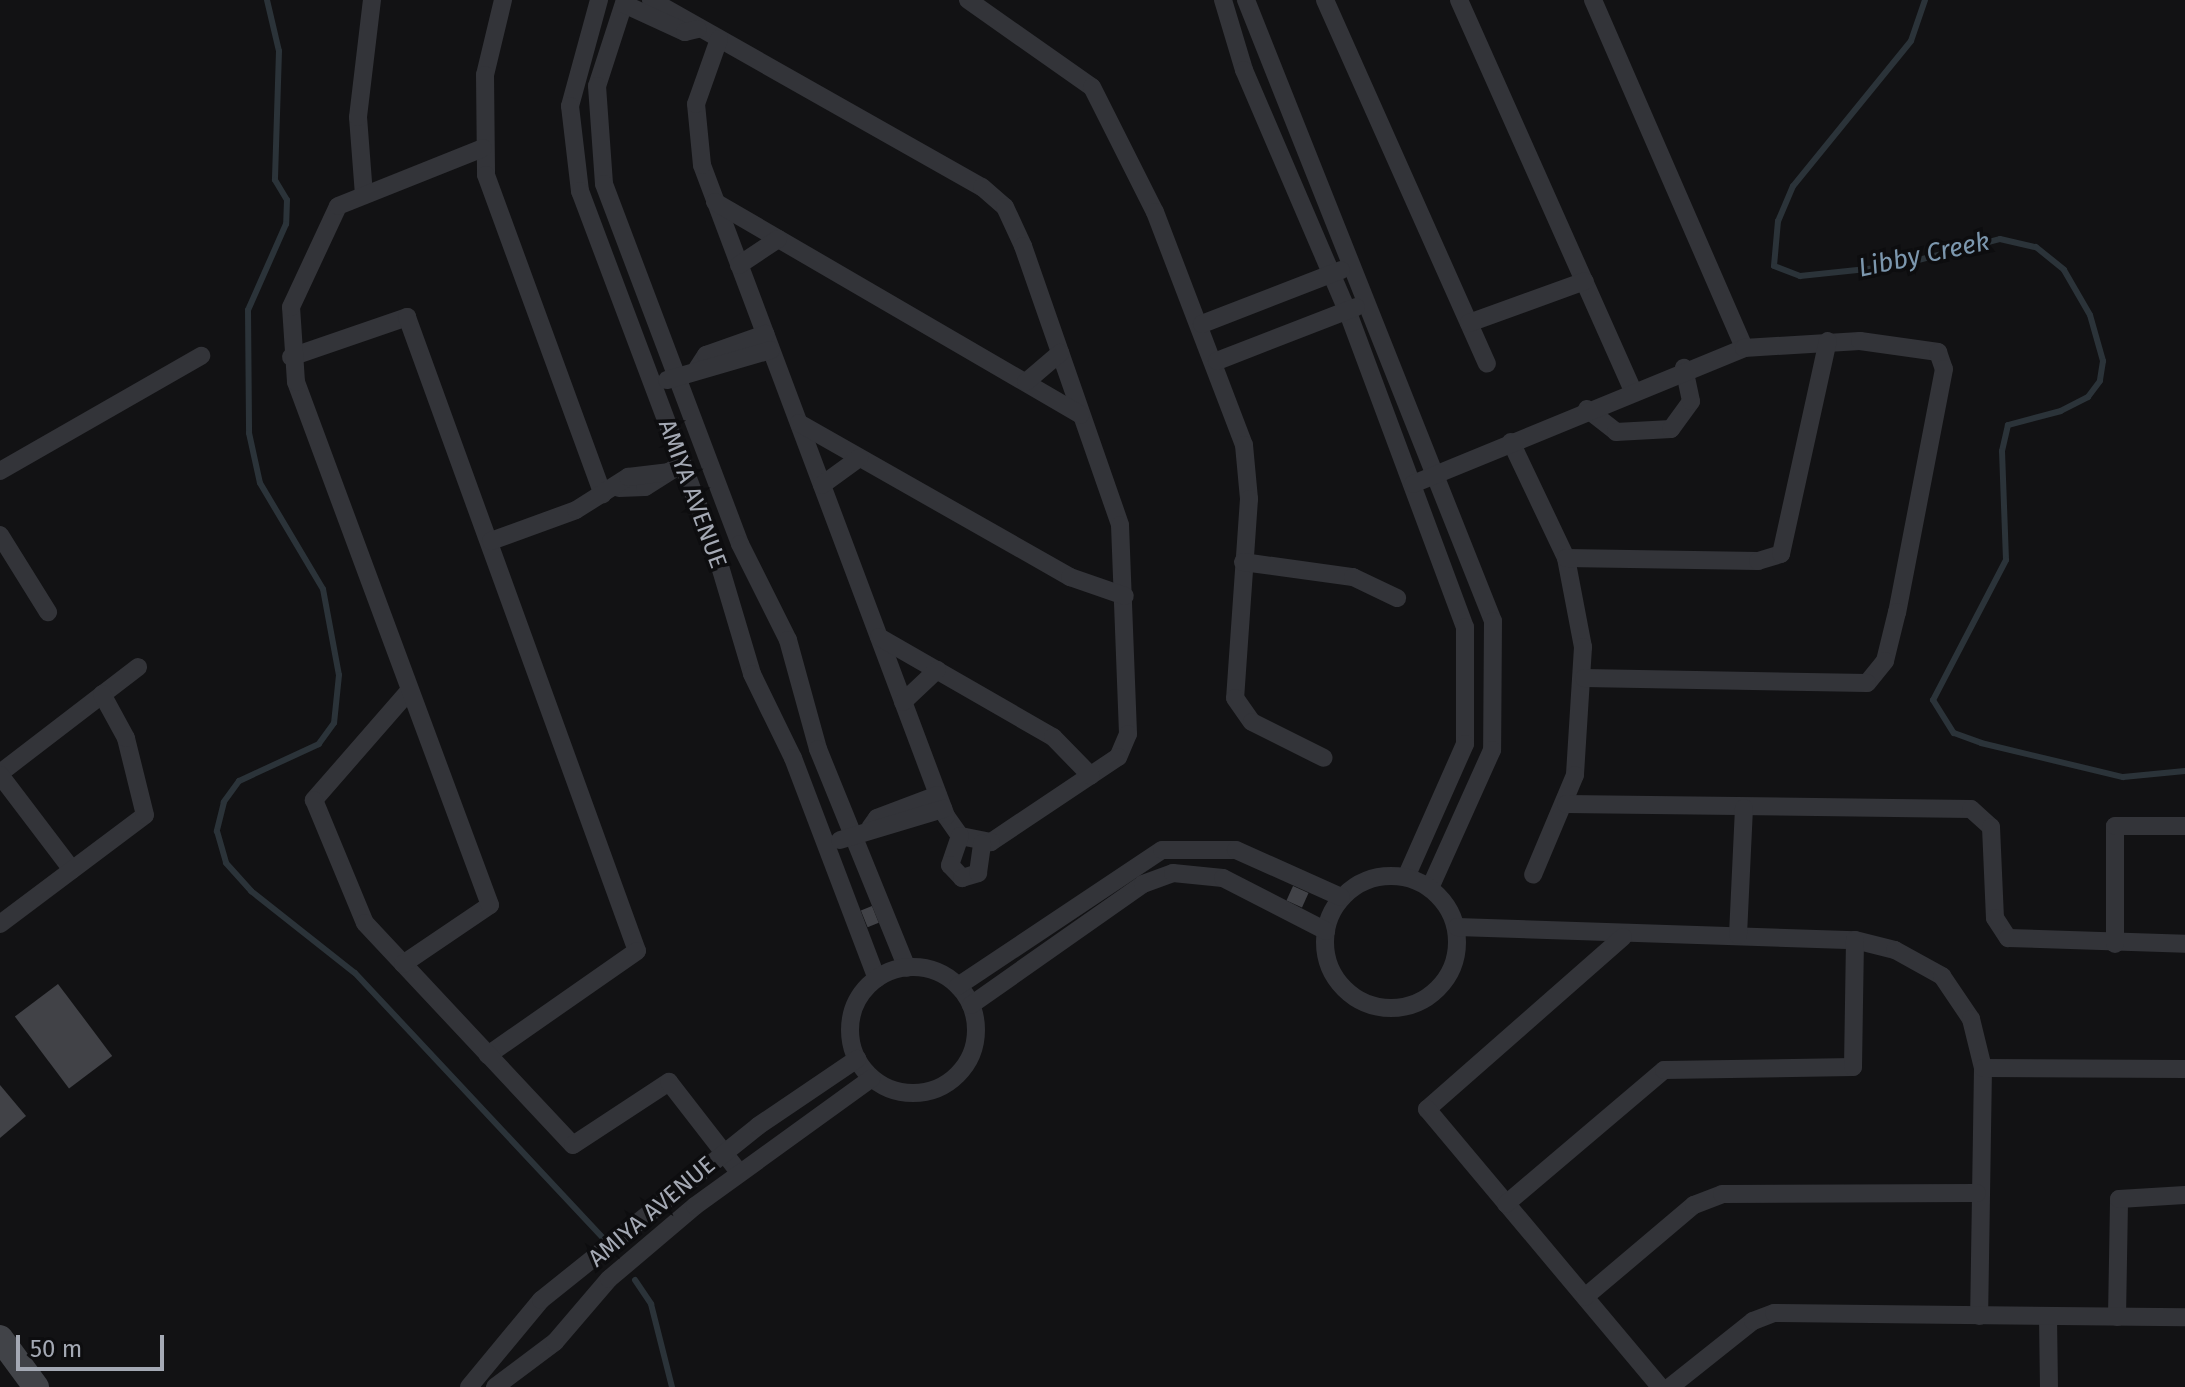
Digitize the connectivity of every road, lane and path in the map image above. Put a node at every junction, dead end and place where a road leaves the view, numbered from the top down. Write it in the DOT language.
graph roads {
  1 [pos="372,0"];
  2 [pos="503,0"];
  3 [pos="599,0"];
  4 [pos="651,0"];
  5 [pos="968,0"];
  6 [pos="1224,0"];
  7 [pos="1246,0"];
  8 [pos="1325,0"];
  9 [pos="1459,0"];
  10 [pos="1595,1"];
  11 [pos="625,2"];
  12 [pos="698,29"];
  13 [pos="719,39"];
  14 [pos="483,148"];
  15 [pos="364,195"];
  16 [pos="715,202"];
  17 [pos="778,239"];
  18 [pos="739,265"];
  19 [pos="1353,265"];
  20 [pos="1331,274"];
  21 [pos="1585,281"];
  22 [pos="1368,302"];
  23 [pos="1347,310"];
  24 [pos="1469,323"];
  25 [pos="1202,324"];
  26 [pos="1828,341"];
  27 [pos="768,342"];
  28 [pos="1744,348"];
  29 [pos="1060,353"];
  30 [pos="201,356"];
  31 [pos="291,357"];
  32 [pos="1217,361"];
  33 [pos="1487,364"];
  34 [pos="1684,368"];
  35 [pos="676,376"];
  36 [pos="1026,382"];
  37 [pos="653,385"];
  38 [pos="1633,390"];
  39 [pos="1587,409"];
  40 [pos="1081,415"];
  41 [pos="799,423"];
  42 [pos="1511,442"];
  43 [pos="707,458"];
  44 [pos="859,458"];
  45 [pos="675,469"];
  46 [pos="0,471"];
  47 [pos="1438,473"];
  48 [pos="1413,484"];
  49 [pos="822,485"];
  50 [pos="611,491"];
  51 [pos="0,535"];
  52 [pos="491,541"];
  53 [pos="1566,558"];
  54 [pos="1243,562"];
  55 [pos="1125,596"];
  56 [pos="1397,598"];
  57 [pos="48,612"];
  58 [pos="879,637"];
  59 [pos="138,667"];
  60 [pos="937,670"];
  61 [pos="1584,678"];
  62 [pos="409,691"];
  63 [pos="102,694"];
  64 [pos="903,702"];
  65 [pos="1324,758"];
  66 [pos="0,774"];
  67 [pos="1091,776"];
  68 [pos="941,802"];
  69 [pos="1566,804"];
  70 [pos="1744,808"];
  71 [pos="2185,826"];
  72 [pos="851,835"];
  73 [pos="960,836"];
  74 [pos="982,843"];
  75 [pos="826,845"];
  76 [pos="1256,857"];
  77 [pos="1281,867"];
  78 [pos="72,870"];
  79 [pos="1533,875"];
  80 [pos="1406,877"];
  81 [pos="871,880"];
  82 [pos="1244,888"];
  83 [pos="1430,888"];
  84 [pos="843,890"];
  85 [pos="1341,897"];
  86 [pos="1265,899"];
  87 [pos="0,924"];
  88 [pos="891,925"];
  89 [pos="1457,927"];
  90 [pos="1326,931"];
  91 [pos="860,935"];
  92 [pos="1738,935"];
  93 [pos="1623,937"];
  94 [pos="1855,940"];
  95 [pos="2115,944"];
  96 [pos="2185,944"];
  97 [pos="403,964"];
  98 [pos="907,968"];
  99 [pos="877,979"];
  100 [pos="958,986"];
  101 [pos="971,1005"];
  102 [pos="488,1055"];
  103 [pos="857,1059"];
  104 [pos="1983,1068"];
  105 [pos="2185,1069"];
  106 [pos="872,1078"];
  107 [pos="724,1153"];
  108 [pos="738,1171"];
  109 [pos="1977,1193"];
  110 [pos="2185,1195"];
  111 [pos="1506,1204"];
  112 [pos="1585,1297"];
  113 [pos="1979,1316"];
  114 [pos="2048,1317"];
  115 [pos="2117,1317"];
  116 [pos="2185,1317"];
  117 [pos="0,1338"];
  118 [pos="36,1387"];
  119 [pos="469,1387"];
  120 [pos="495,1387"];
  121 [pos="1660,1387"];
  122 [pos="1670,1387"];
  123 [pos="2049,1387"];
  1 -- 15 [label="street"];
  2 -- 14 [label="street"];
  3 -- 37 [label="street, AMIYA AVENUE"];
  4 -- 12 [label="street"];
  5 -- 25 [label="street"];
  6 -- 20 [label="street"];
  7 -- 19 [label="street"];
  8 -- 24 [label="street"];
  9 -- 21 [label="street"];
  10 -- 28 [label="street"];
  11 -- 12 [label="street"];
  11 -- 35 [label="street, AMIYA AVENUE"];
  12 -- 13 [label="street"];
  13 -- 16 [label="street"];
  13 -- 29 [label="street"];
  14 -- 15 [label="street"];
  14 -- 50 [label="street"];
  15 -- 31 [label="street"];
  16 -- 17 [label="street"];
  16 -- 18 [label="street"];
  17 -- 18 [label="street"];
  17 -- 36 [label="street"];
  18 -- 27 [label="street"];
  19 -- 20 [label="street"];
  19 -- 22 [label="street"];
  20 -- 23 [label="street"];
  20 -- 25 [label="street"];
  21 -- 24 [label="street"];
  21 -- 38 [label="street"];
  22 -- 23 [label="street"];
  22 -- 47 [label="street"];
  23 -- 32 [label="street"];
  23 -- 48 [label="street"];
  24 -- 33 [label="street"];
  25 -- 32 [label="street"];
  26 -- 28 [label="street"];
  26 -- 53 [label="street"];
  26 -- 61 [label="street"];
  27 -- 35 [label="street"];
  27 -- 41 [label="street"];
  28 -- 34 [label="street"];
  29 -- 36 [label="street"];
  29 -- 40 [label="street"];
  30 -- 46 [label="street"];
  31 -- 52 [label="street"];
  31 -- 62 [label="street"];
  32 -- 54 [label="street"];
  34 -- 38 [label="street"];
  34 -- 39 [label="street"];
  35 -- 37 [label="street"];
  35 -- 43 [label="street, AMIYA AVENUE"];
  36 -- 40 [label="street"];
  37 -- 45 [label="street, AMIYA AVENUE"];
  38 -- 39 [label="street"];
  39 -- 42 [label="street"];
  40 -- 55 [label="street"];
  41 -- 44 [label="street"];
  41 -- 49 [label="street"];
  42 -- 47 [label="street"];
  42 -- 53 [label="street"];
  43 -- 45 [label="street"];
  43 -- 72 [label="street, AMIYA AVENUE"];
  44 -- 49 [label="street"];
  44 -- 55 [label="street"];
  45 -- 50 [label="street"];
  45 -- 75 [label="street, AMIYA AVENUE"];
  47 -- 48 [label="street"];
  47 -- 83 [label="street"];
  48 -- 80 [label="street"];
  49 -- 58 [label="street"];
  50 -- 52 [label="street"];
  51 -- 57 [label="street"];
  52 -- 102 [label="street"];
  53 -- 61 [label="street"];
  54 -- 56 [label="street"];
  54 -- 65 [label="street"];
  55 -- 67 [label="street"];
  58 -- 60 [label="street"];
  58 -- 64 [label="street"];
  59 -- 63 [label="street"];
  60 -- 64 [label="street"];
  60 -- 67 [label="street"];
  61 -- 69 [label="street"];
  62 -- 97 [label="street"];
  62 -- 97 [label="street"];
  63 -- 66 [label="street"];
  63 -- 78 [label="street"];
  64 -- 68 [label="street"];
  66 -- 78 [label="street"];
  67 -- 74 [label="street"];
  68 -- 72 [label="street"];
  68 -- 73 [label="street"];
  69 -- 70 [label="street"];
  69 -- 79 [label="street"];
  70 -- 92 [label="street"];
  70 -- 95 [label="street"];
  71 -- 95 [label="street"];
  72 -- 75 [label="street"];
  72 -- 81 [label="street, AMIYA AVENUE"];
  73 -- 74 [label="street"];
  73 -- 74 [label="street"];
  75 -- 84 [label="street, AMIYA AVENUE"];
  76 -- 77 [label="street"];
  76 -- 82 [label="street"];
  76 -- 100 [label="street"];
  77 -- 85 [label="street"];
  77 -- 86 [label="street"];
  78 -- 87 [label="street"];
  80 -- 83 [label="street"];
  80 -- 85 [label="street"];
  81 -- 84 [label="street"];
  81 -- 88 [label="street, AMIYA AVENUE"];
  82 -- 86 [label="street"];
  82 -- 101 [label="street"];
  83 -- 89 [label="street"];
  84 -- 91 [label="street, AMIYA AVENUE"];
  85 -- 90 [label="street"];
  86 -- 90 [label="street"];
  88 -- 91 [label="street"];
  88 -- 98 [label="street, AMIYA AVENUE"];
  89 -- 90 [label="street"];
  89 -- 93 [label="street"];
  91 -- 99 [label="street, AMIYA AVENUE"];
  92 -- 93 [label="street"];
  92 -- 94 [label="street"];
  93 -- 111 [label="street"];
  94 -- 104 [label="street"];
  94 -- 111 [label="street"];
  95 -- 96 [label="street"];
  97 -- 102 [label="street"];
  98 -- 99 [label="street"];
  98 -- 100 [label="street"];
  99 -- 103 [label="street"];
  100 -- 101 [label="street"];
  101 -- 106 [label="street"];
  102 -- 107 [label="street"];
  103 -- 106 [label="street"];
  103 -- 107 [label="street, AMIYA AVENUE"];
  104 -- 105 [label="street"];
  104 -- 109 [label="street"];
  106 -- 108 [label="street, AMIYA AVENUE"];
  107 -- 108 [label="street"];
  107 -- 119 [label="street, AMIYA AVENUE"];
  108 -- 120 [label="street, AMIYA AVENUE"];
  109 -- 112 [label="street"];
  109 -- 113 [label="street"];
  110 -- 115 [label="street"];
  111 -- 112 [label="street"];
  112 -- 121 [label="street"];
  113 -- 114 [label="street"];
  113 -- 122 [label="street"];
  114 -- 115 [label="street"];
  114 -- 123 [label="street"];
  115 -- 116 [label="street"];
  117 -- 118 [label="main road"];
}
